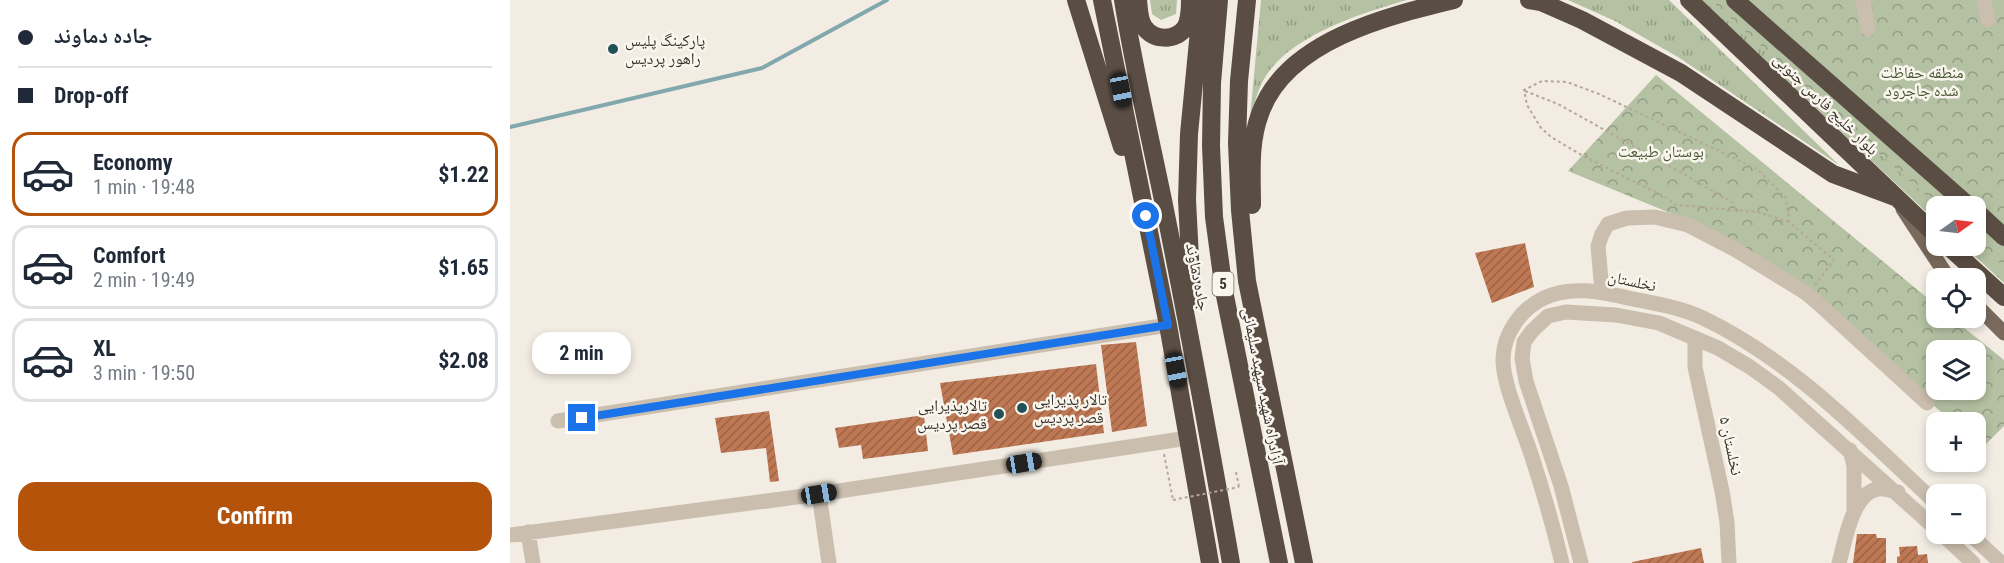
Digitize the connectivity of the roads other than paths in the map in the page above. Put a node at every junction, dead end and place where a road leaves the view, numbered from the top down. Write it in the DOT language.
graph roads {
  1 [pos="1076,0"];
  2 [pos="1102,0"];
  3 [pos="1123,0"];
  4 [pos="1138,0"];
  5 [pos="1190,0"];
  6 [pos="1202,0"];
  7 [pos="1219,0"];
  8 [pos="1247,0"];
  9 [pos="1454,0"];
  10 [pos="1528,0"];
  11 [pos="1689,0"];
  12 [pos="1735,0"];
  13 [pos="1754,0"];
  14 [pos="1863,0"];
  15 [pos="1984,0"];
  16 [pos="1988,20"];
  17 [pos="1868,29"];
  18 [pos="1785,43"];
  19 [pos="1895,196"];
  20 [pos="1958,196"];
  21 [pos="1146,216"];
  22 [pos="1986,221"];
  23 [pos="1926,225"];
  24 [pos="2004,237"];
  25 [pos="1959,256"];
  26 [pos="1942,268"];
  27 [pos="1247,281"];
  28 [pos="1602,292"];
  29 [pos="2004,297"];
  30 [pos="1986,315"];
  31 [pos="1168,325"];
  32 [pos="2004,333"];
  33 [pos="1695,338"];
  34 [pos="1200,388"];
  35 [pos="1927,403"];
  36 [pos="558,421"];
  37 [pos="1862,435"];
  38 [pos="1188,438"];
  39 [pos="1849,451"];
  40 [pos="1898,492"];
  41 [pos="819,494"];
  42 [pos="1926,494"];
  43 [pos="1854,512"];
  44 [pos="1926,519"];
  45 [pos="528,532"];
  46 [pos="510,535"];
  47 [pos="1953,544"];
  48 [pos="1981,544"];
  49 [pos="533,563"];
  50 [pos="829,563"];
  51 [pos="1210,563"];
  52 [pos="1231,563"];
  53 [pos="1279,563"];
  54 [pos="1304,563"];
  55 [pos="1562,563"];
  56 [pos="1581,563"];
  57 [pos="1729,563"];
  58 [pos="1839,563"];
  59 [pos="1973,563"];
  60 [pos="2001,563"];
  1 -- 21 [label="highway"];
  2 -- 21 [label="highway"];
  3 -- 34 [label="highway, جاده دماوند"];
  4 -- 5 [label="highway"];
  6 -- 34 [label="highway"];
  7 -- 53 [label="highway, آزادراه شهید سپهبد سلیمانی / 5"];
  8 -- 27 [label="highway, آزادراه شهید سپهبد سلیمانی / 5"];
  9 -- 27 [label="highway"];
  10 -- 19 [label="highway"];
  11 -- 19 [label="highway, بلوار خلیج فارس جنوبی"];
  12 -- 18 [label="highway, بلوار خلیج فارس جنوبی"];
  13 -- 18 [label="highway"];
  14 -- 17 [label="street"];
  15 -- 16 [label="street"];
  18 -- 20 [label="highway, بلوار خلیج فارس جنوبی"];
  19 -- 23 [label="highway, بلوار خلیج فارس جنوبی"];
  19 -- 26 [label="main road"];
  21 -- 31 [label="highway"];
  22 -- 24 [label="highway"];
  25 -- 29 [label="highway"];
  27 -- 54 [label="highway, آزادراه شهید سپهبد سلیمانی / 5"];
  28 -- 35 [label="street"];
  28 -- 37 [label="street, نخلستان"];
  28 -- 55 [label="street, نخلستان"];
  30 -- 32 [label="main road"];
  31 -- 36 [label="street"];
  31 -- 38 [label="highway"];
  33 -- 39 [label="street"];
  33 -- 56 [label="street"];
  33 -- 57 [label="street, نخلستان ۵"];
  34 -- 52 [label="highway, جاده دماوند"];
  37 -- 39 [label="street"];
  37 -- 42 [label="street, نخلستان"];
  38 -- 41 [label="street"];
  38 -- 51 [label="highway"];
  39 -- 40 [label="street"];
  39 -- 43 [label="street"];
  40 -- 43 [label="street"];
  40 -- 44 [label="street"];
  41 -- 45 [label="street"];
  41 -- 50 [label="street"];
  43 -- 58 [label="street"];
  45 -- 46 [label="street"];
  45 -- 49 [label="street"];
  47 -- 59 [label="street"];
  48 -- 60 [label="street"];
}
